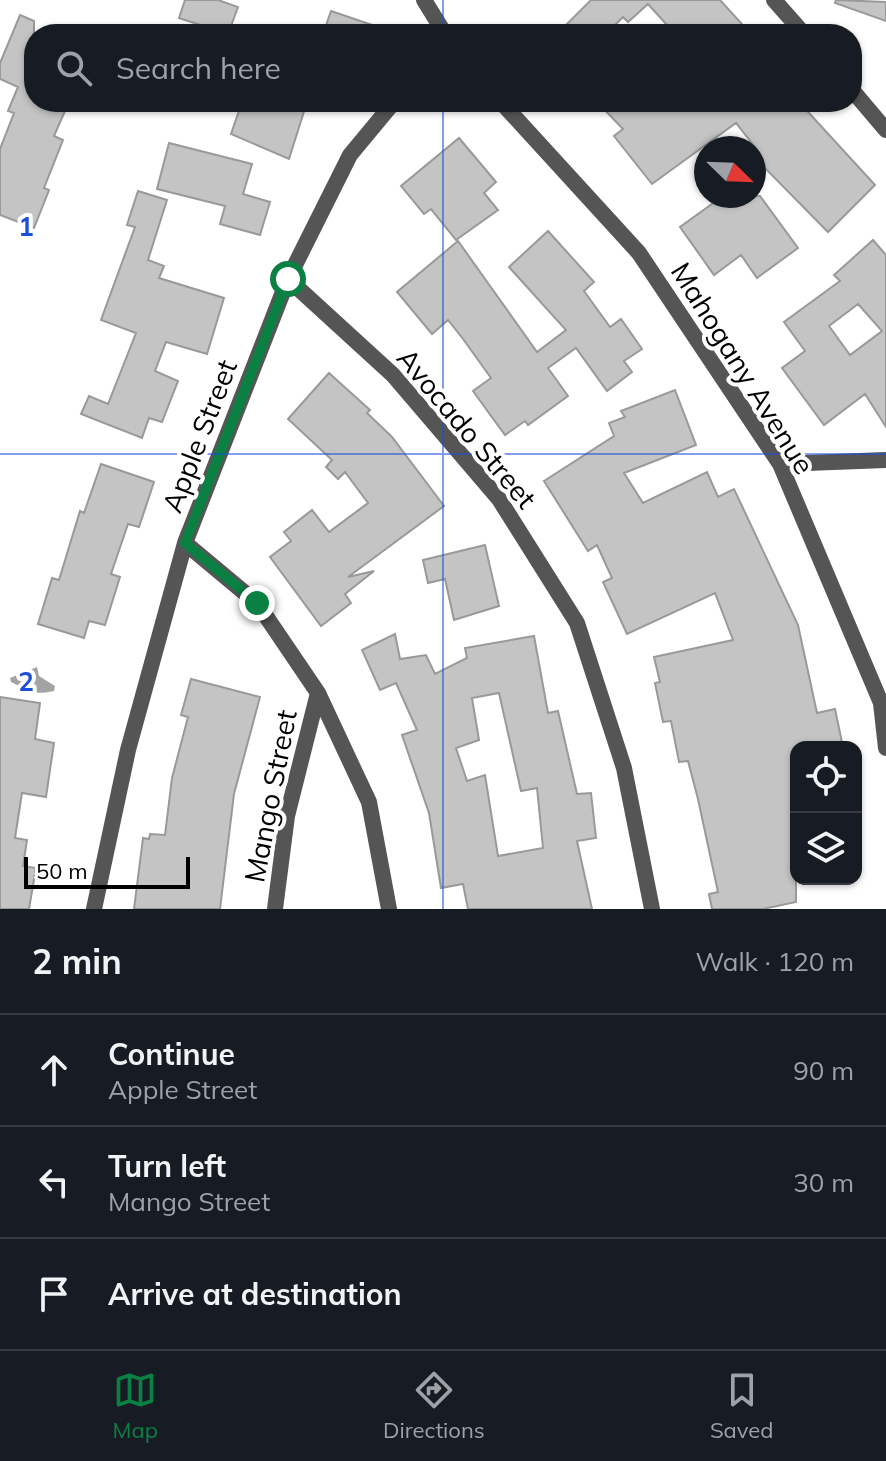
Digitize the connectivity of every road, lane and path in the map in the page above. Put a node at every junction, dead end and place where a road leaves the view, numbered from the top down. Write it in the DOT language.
graph roads {
  1 [pos="424,0"];
  2 [pos="774,0"];
  3 [pos="439,24"];
  4 [pos="795,24"];
  5 [pos="862,102"];
  6 [pos="386,112"];
  7 [pos="510,112"];
  8 [pos="886,130"];
  9 [pos="288,279"];
  10 [pos="886,460"];
  11 [pos="780,464"];
  12 [pos="185,543"];
  13 [pos="318,693"];
  14 [pos="883,703"];
  15 [pos="886,748"];
  16 [pos="94,909"];
  17 [pos="275,909"];
  18 [pos="389,909"];
  19 [pos="652,909"];
  1 -- 3 [label="street"];
  2 -- 4 [label="street"];
  5 -- 8 [label="street"];
  6 -- 9 [label="street, Apple Street"];
  7 -- 11 [label="street, Mahogany Avenue"];
  9 -- 12 [label="street, Apple Street"];
  9 -- 19 [label="street, Avocado Street"];
  10 -- 11 [label="street"];
  11 -- 14 [label="street, Mahogany Avenue"];
  12 -- 13 [label="street, Mango Street"];
  12 -- 16 [label="street, Apple Street"];
  13 -- 17 [label="street, Mango Street"];
  13 -- 18 [label="street, Mango Street"];
  14 -- 15 [label="street, Mahogany Avenue"];
}
